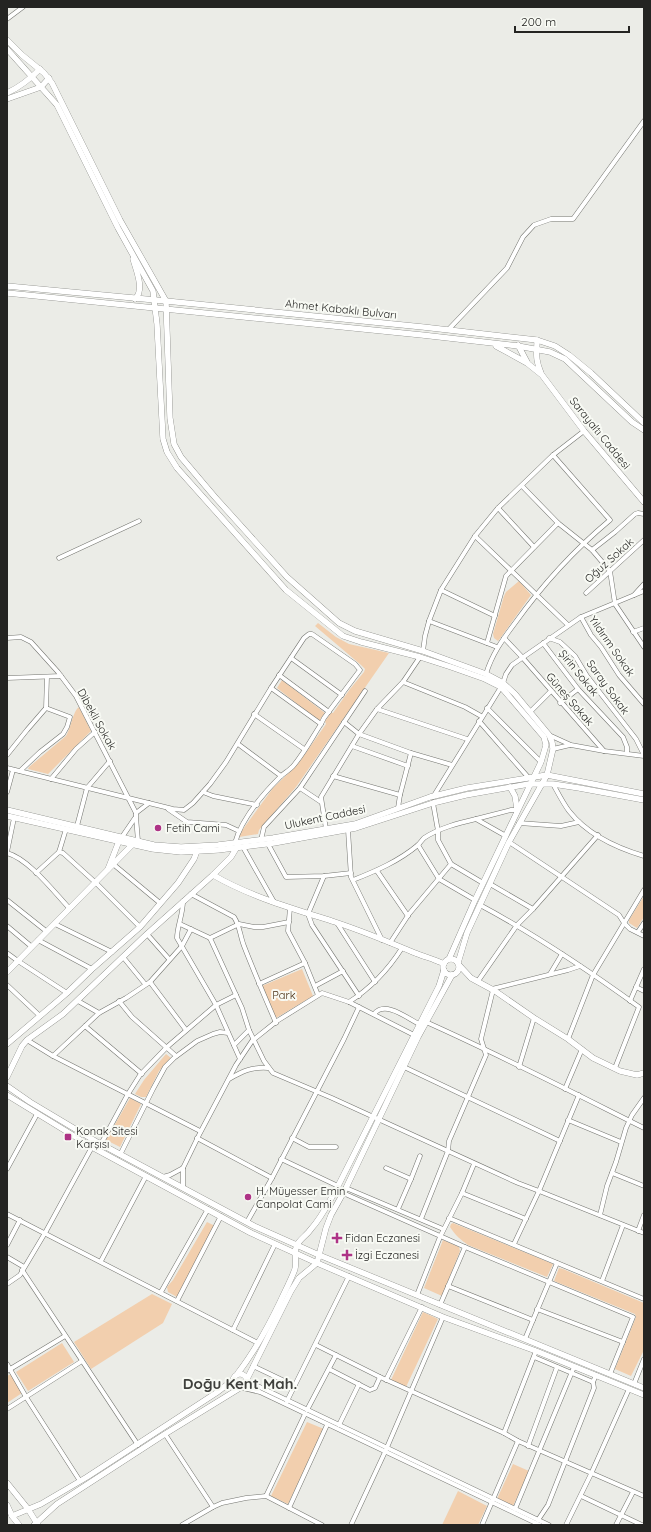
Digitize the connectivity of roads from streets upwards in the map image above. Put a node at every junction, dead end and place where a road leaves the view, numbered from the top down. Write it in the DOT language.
graph roads {
  1 [pos="23,7"];
  2 [pos="7,19"];
  3 [pos="7,40"];
  4 [pos="7,49"];
  5 [pos="40,70"];
  6 [pos="32,77"];
  7 [pos="49,78"];
  8 [pos="41,87"];
  9 [pos="7,93"];
  10 [pos="7,99"];
  11 [pos="644,120"];
  12 [pos="129,248"];
  13 [pos="7,286"];
  14 [pos="7,293"];
  15 [pos="135,299"];
  16 [pos="155,300"];
  17 [pos="166,301"];
  18 [pos="155,308"];
  19 [pos="166,309"];
  20 [pos="448,330"];
  21 [pos="520,337"];
  22 [pos="537,340"];
  23 [pos="492,344"];
  24 [pos="518,346"];
  25 [pos="536,350"];
  26 [pos="527,363"];
  27 [pos="542,375"];
  28 [pos="644,423"];
  29 [pos="644,430"];
  30 [pos="584,431"];
  31 [pos="553,455"];
  32 [pos="522,486"];
  33 [pos="644,502"];
  34 [pos="498,508"];
  35 [pos="644,514"];
  36 [pos="139,521"];
  37 [pos="558,523"];
  38 [pos="475,536"];
  39 [pos="644,540"];
  40 [pos="583,542"];
  41 [pos="534,547"];
  42 [pos="592,550"];
  43 [pos="59,558"];
  44 [pos="511,570"];
  45 [pos="610,571"];
  46 [pos="644,584"];
  47 [pos="441,590"];
  48 [pos="644,591"];
  49 [pos="586,593"];
  50 [pos="536,594"];
  51 [pos="634,595"];
  52 [pos="615,604"];
  53 [pos="495,616"];
  54 [pos="581,617"];
  55 [pos="429,621"];
  56 [pos="568,625"];
  57 [pos="644,628"];
  58 [pos="633,632"];
  59 [pos="7,638"];
  60 [pos="504,638"];
  61 [pos="549,638"];
  62 [pos="487,643"];
  63 [pos="543,643"];
  64 [pos="644,646"];
  65 [pos="497,647"];
  66 [pos="423,651"];
  67 [pos="420,657"];
  68 [pos="522,657"];
  69 [pos="291,658"];
  70 [pos="486,674"];
  71 [pos="279,675"];
  72 [pos="61,676"];
  73 [pos="47,677"];
  74 [pos="7,678"];
  75 [pos="403,682"];
  76 [pos="502,685"];
  77 [pos="271,688"];
  78 [pos="578,689"];
  79 [pos="365,691"];
  80 [pos="551,691"];
  81 [pos="342,695"];
  82 [pos="560,703"];
  83 [pos="644,704"];
  84 [pos="46,708"];
  85 [pos="487,708"];
  86 [pos="377,709"];
  87 [pos="329,712"];
  88 [pos="530,712"];
  89 [pos="254,714"];
  90 [pos="481,716"];
  91 [pos="479,721"];
  92 [pos="344,722"];
  93 [pos="321,724"];
  94 [pos="95,732"];
  95 [pos="359,734"];
  96 [pos="549,735"];
  97 [pos="467,739"];
  98 [pos="238,744"];
  99 [pos="571,745"];
  100 [pos="352,746"];
  101 [pos="304,749"];
  102 [pos="553,749"];
  103 [pos="604,752"];
  104 [pos="411,753"];
  105 [pos="627,753"];
  106 [pos="7,755"];
  107 [pos="644,755"];
  108 [pos="110,761"];
  109 [pos="541,762"];
  110 [pos="452,765"];
  111 [pos="408,766"];
  112 [pos="7,768"];
  113 [pos="13,770"];
  114 [pos="20,771"];
  115 [pos="547,775"];
  116 [pos="281,776"];
  117 [pos="333,776"];
  118 [pos="531,777"];
  119 [pos="51,779"];
  120 [pos="529,784"];
  121 [pos="553,784"];
  122 [pos="543,785"];
  123 [pos="510,787"];
  124 [pos="87,788"];
  125 [pos="300,788"];
  126 [pos="7,792"];
  127 [pos="203,792"];
  128 [pos="644,794"];
  129 [pos="400,795"];
  130 [pos="129,798"];
  131 [pos="433,800"];
  132 [pos="644,800"];
  133 [pos="321,802"];
  134 [pos="149,804"];
  135 [pos="257,805"];
  136 [pos="166,808"];
  137 [pos="398,808"];
  138 [pos="7,810"];
  139 [pos="517,810"];
  140 [pos="136,815"];
  141 [pos="7,816"];
  142 [pos="14,818"];
  143 [pos="476,819"];
  144 [pos="579,822"];
  145 [pos="519,823"];
  146 [pos="77,826"];
  147 [pos="66,829"];
  148 [pos="326,829"];
  149 [pos="348,830"];
  150 [pos="239,831"];
  151 [pos="438,831"];
  152 [pos="598,835"];
  153 [pos="506,836"];
  154 [pos="120,839"];
  155 [pos="261,840"];
  156 [pos="138,841"];
  157 [pos="509,842"];
  158 [pos="133,844"];
  159 [pos="268,844"];
  160 [pos="418,845"];
  161 [pos="239,846"];
  162 [pos="197,851"];
  163 [pos="7,852"];
  164 [pos="60,852"];
  165 [pos="644,855"];
  166 [pos="113,864"];
  167 [pos="451,864"];
  168 [pos="107,871"];
  169 [pos="377,871"];
  170 [pos="36,873"];
  171 [pos="351,873"];
  172 [pos="212,875"];
  173 [pos="324,876"];
  174 [pos="561,878"];
  175 [pos="439,879"];
  176 [pos="353,880"];
  177 [pos="96,883"];
  178 [pos="483,883"];
  179 [pos="490,884"];
  180 [pos="644,890"];
  181 [pos="191,894"];
  182 [pos="7,900"];
  183 [pos="475,900"];
  184 [pos="183,901"];
  185 [pos="274,902"];
  186 [pos="160,903"];
  187 [pos="480,905"];
  188 [pos="290,908"];
  189 [pos="70,909"];
  190 [pos="533,909"];
  191 [pos="308,914"];
  192 [pos="408,916"];
  193 [pos="289,922"];
  194 [pos="337,923"];
  195 [pos="624,923"];
  196 [pos="644,923"];
  197 [pos="55,924"];
  198 [pos="180,924"];
  199 [pos="238,924"];
  200 [pos="517,925"];
  201 [pos="7,926"];
  202 [pos="140,927"];
  203 [pos="191,929"];
  204 [pos="46,931"];
  205 [pos="638,932"];
  206 [pos="147,934"];
  207 [pos="644,936"];
  208 [pos="210,938"];
  209 [pos="38,940"];
  210 [pos="382,940"];
  211 [pos="390,943"];
  212 [pos="182,946"];
  213 [pos="32,947"];
  214 [pos="402,948"];
  215 [pos="112,952"];
  216 [pos="7,953"];
  217 [pos="562,954"];
  218 [pos="123,957"];
  219 [pos="169,959"];
  220 [pos="449,959"];
  221 [pos="18,961"];
  222 [pos="305,962"];
  223 [pos="444,964"];
  224 [pos="458,964"];
  225 [pos="580,966"];
  226 [pos="92,969"];
  227 [pos="644,969"];
  228 [pos="444,970"];
  229 [pos="343,971"];
  230 [pos="7,972"];
  231 [pos="453,974"];
  232 [pos="550,974"];
  233 [pos="593,975"];
  234 [pos="471,978"];
  235 [pos="375,982"];
  236 [pos="478,982"];
  237 [pos="147,983"];
  238 [pos="7,984"];
  239 [pos="259,984"];
  240 [pos="315,986"];
  241 [pos="636,987"];
  242 [pos="492,989"];
  243 [pos="644,991"];
  244 [pos="67,993"];
  245 [pos="236,995"];
  246 [pos="318,995"];
  247 [pos="359,996"];
  248 [pos="78,1001"];
  249 [pos="120,1001"];
  250 [pos="630,1001"];
  251 [pos="349,1002"];
  252 [pos="216,1005"];
  253 [pos="359,1007"];
  254 [pos="99,1012"];
  255 [pos="374,1014"];
  256 [pos="40,1016"];
  257 [pos="534,1018"];
  258 [pos="276,1022"];
  259 [pos="426,1022"];
  260 [pos="419,1024"];
  261 [pos="85,1026"];
  262 [pos="186,1030"];
  263 [pos="249,1030"];
  264 [pos="228,1033"];
  265 [pos="7,1036"];
  266 [pos="416,1036"];
  267 [pos="254,1039"];
  268 [pos="568,1039"];
  269 [pos="12,1040"];
  270 [pos="27,1040"];
  271 [pos="7,1044"];
  272 [pos="234,1045"];
  273 [pos="167,1047"];
  274 [pos="485,1049"];
  275 [pos="582,1049"];
  276 [pos="53,1056"];
  277 [pos="176,1056"];
  278 [pos="240,1059"];
  279 [pos="404,1067"];
  280 [pos="519,1067"];
  281 [pos="268,1068"];
  282 [pos="615,1068"];
  283 [pos="142,1074"];
  284 [pos="642,1075"];
  285 [pos="7,1077"];
  286 [pos="228,1079"];
  287 [pos="7,1086"];
  288 [pos="565,1089"];
  289 [pos="316,1092"];
  290 [pos="128,1094"];
  291 [pos="7,1095"];
  292 [pos="578,1095"];
  293 [pos="468,1097"];
  294 [pos="644,1098"];
  295 [pos="146,1103"];
  296 [pos="36,1114"];
  297 [pos="372,1117"];
  298 [pos="378,1120"];
  299 [pos="568,1120"];
  300 [pos="629,1120"];
  301 [pos="644,1128"];
  302 [pos="200,1131"];
  303 [pos="197,1138"];
  304 [pos="292,1138"];
  305 [pos="560,1141"];
  306 [pos="621,1142"];
  307 [pos="101,1144"];
  308 [pos="92,1147"];
  309 [pos="336,1147"];
  310 [pos="448,1151"];
  311 [pos="120,1155"];
  312 [pos="420,1156"];
  313 [pos="281,1159"];
  314 [pos="474,1164"];
  315 [pos="183,1168"];
  316 [pos="386,1168"];
  317 [pos="7,1169"];
  318 [pos="612,1173"];
  319 [pos="146,1176"];
  320 [pos="163,1177"];
  321 [pos="272,1178"];
  322 [pos="411,1179"];
  323 [pos="338,1186"];
  324 [pos="644,1186"];
  325 [pos="183,1188"];
  326 [pos="345,1190"];
  327 [pos="539,1190"];
  328 [pos="462,1193"];
  329 [pos="208,1209"];
  330 [pos="398,1209"];
  331 [pos="7,1214"];
  332 [pos="600,1215"];
  333 [pos="644,1215"];
  334 [pos="221,1216"];
  335 [pos="449,1218"];
  336 [pos="421,1219"];
  337 [pos="526,1219"];
  338 [pos="20,1220"];
  339 [pos="247,1222"];
  340 [pos="623,1224"];
  341 [pos="444,1229"];
  342 [pos="638,1231"];
  343 [pos="45,1233"];
  344 [pos="644,1233"];
  345 [pos="441,1235"];
  346 [pos="275,1244"];
  347 [pos="514,1244"];
  348 [pos="7,1245"];
  349 [pos="297,1245"];
  350 [pos="465,1247"];
  351 [pos="294,1253"];
  352 [pos="319,1256"];
  353 [pos="7,1257"];
  354 [pos="101,1261"];
  355 [pos="317,1263"];
  356 [pos="557,1263"];
  357 [pos="23,1268"];
  358 [pos="349,1276"];
  359 [pos="548,1281"];
  360 [pos="602,1281"];
  361 [pos="7,1284"];
  362 [pos="448,1286"];
  363 [pos="161,1292"];
  364 [pos="417,1295"];
  365 [pos="644,1299"];
  366 [pos="177,1301"];
  367 [pos="440,1305"];
  368 [pos="422,1307"];
  369 [pos="537,1309"];
  370 [pos="443,1317"];
  371 [pos="533,1320"];
  372 [pos="233,1330"];
  373 [pos="66,1336"];
  374 [pos="525,1339"];
  375 [pos="623,1342"];
  376 [pos="258,1343"];
  377 [pos="316,1345"];
  378 [pos="535,1354"];
  379 [pos="336,1355"];
  380 [pos="82,1361"];
  381 [pos="644,1361"];
  382 [pos="7,1364"];
  383 [pos="253,1366"];
  384 [pos="557,1367"];
  385 [pos="574,1367"];
  386 [pos="328,1369"];
  387 [pos="9,1370"];
  388 [pos="238,1373"];
  389 [pos="572,1373"];
  390 [pos="610,1374"];
  391 [pos="596,1375"];
  392 [pos="380,1377"];
  393 [pos="247,1380"];
  394 [pos="386,1380"];
  395 [pos="232,1381"];
  396 [pos="593,1382"];
  397 [pos="359,1384"];
  398 [pos="634,1384"];
  399 [pos="295,1386"];
  400 [pos="241,1388"];
  401 [pos="644,1388"];
  402 [pos="629,1389"];
  403 [pos="410,1390"];
  404 [pos="644,1395"];
  405 [pos="26,1397"];
  406 [pos="288,1401"];
  407 [pos="7,1409"];
  408 [pos="306,1412"];
  409 [pos="327,1425"];
  410 [pos="340,1425"];
  411 [pos="504,1433"];
  412 [pos="165,1434"];
  413 [pos="518,1441"];
  414 [pos="138,1445"];
  415 [pos="528,1446"];
  416 [pos="386,1450"];
  417 [pos="540,1451"];
  418 [pos="565,1463"];
  419 [pos="591,1474"];
  420 [pos="80,1481"];
  421 [pos="7,1483"];
  422 [pos="633,1492"];
  423 [pos="266,1496"];
  424 [pos="581,1496"];
  425 [pos="644,1496"];
  426 [pos="493,1501"];
  427 [pos="7,1504"];
  428 [pos="213,1507"];
  429 [pos="290,1508"];
  430 [pos="28,1509"];
  431 [pos="515,1509"];
  432 [pos="622,1514"];
  433 [pos="12,1516"];
  434 [pos="538,1523"];
  435 [pos="36,1524"];
  436 [pos="19,1525"];
  437 [pos="182,1525"];
  438 [pos="322,1525"];
  439 [pos="351,1525"];
  440 [pos="482,1525"];
  441 [pos="549,1525"];
  442 [pos="566,1525"];
  443 [pos="616,1525"];
  444 [pos="642,1525"];
  1 -- 2 [label="street"];
  3 -- 5 [label="street"];
  4 -- 6 [label="street"];
  5 -- 6 [label="street"];
  5 -- 7 [label="street"];
  6 -- 8 [label="street"];
  6 -- 9 [label="street"];
  7 -- 8 [label="street"];
  7 -- 17 [label="street"];
  8 -- 10 [label="street"];
  8 -- 12 [label="street"];
  11 -- 20 [label="street"];
  12 -- 15 [label="street"];
  12 -- 16 [label="street"];
  13 -- 15 [label="street, Ahmet Kabaklı Bulvarı"];
  14 -- 18 [label="street, Ahmet Kabaklı Bulvarı"];
  15 -- 16 [label="street, Ahmet Kabaklı Bulvarı"];
  16 -- 17 [label="street, Ahmet Kabaklı Bulvarı"];
  16 -- 18 [label="street"];
  17 -- 19 [label="street"];
  17 -- 20 [label="street, Ahmet Kabaklı Bulvarı"];
  18 -- 19 [label="street, Ahmet Kabaklı Bulvarı"];
  18 -- 67 [label="street"];
  19 -- 23 [label="street, Ahmet Kabaklı Bulvarı"];
  19 -- 66 [label="street"];
  20 -- 21 [label="street, Ahmet Kabaklı Bulvarı"];
  21 -- 22 [label="street, Ahmet Kabaklı Bulvarı"];
  21 -- 24 [label="street"];
  22 -- 25 [label="street"];
  22 -- 28 [label="street, Ahmet Kabaklı Bulvarı"];
  23 -- 24 [label="street, Ahmet Kabaklı Bulvarı"];
  23 -- 26 [label="street"];
  24 -- 25 [label="street, Ahmet Kabaklı Bulvarı"];
  24 -- 26 [label="street"];
  25 -- 27 [label="street"];
  25 -- 29 [label="street, Ahmet Kabaklı Bulvarı"];
  26 -- 27 [label="street"];
  27 -- 30 [label="street, Sarayaltı Caddesi"];
  30 -- 31 [label="street"];
  30 -- 33 [label="street, Sarayaltı Caddesi"];
  31 -- 32 [label="street"];
  31 -- 40 [label="street"];
  32 -- 34 [label="street"];
  32 -- 37 [label="street"];
  34 -- 38 [label="street"];
  34 -- 41 [label="street"];
  35 -- 42 [label="street"];
  36 -- 43 [label="street"];
  37 -- 40 [label="street"];
  37 -- 41 [label="street"];
  38 -- 44 [label="street"];
  38 -- 47 [label="street"];
  39 -- 45 [label="street, Oğuz Sokak"];
  40 -- 42 [label="street"];
  40 -- 50 [label="street"];
  41 -- 44 [label="street"];
  42 -- 45 [label="street"];
  44 -- 50 [label="street"];
  44 -- 53 [label="street"];
  45 -- 49 [label="street, Oğuz Sokak"];
  45 -- 52 [label="street"];
  46 -- 51 [label="street"];
  47 -- 53 [label="street"];
  47 -- 55 [label="street"];
  48 -- 51 [label="street"];
  50 -- 56 [label="street"];
  50 -- 60 [label="street"];
  51 -- 52 [label="street"];
  52 -- 54 [label="street"];
  52 -- 58 [label="street"];
  53 -- 62 [label="street"];
  54 -- 56 [label="street"];
  54 -- 83 [label="street, Yıldırım Sokak"];
  55 -- 62 [label="street"];
  55 -- 66 [label="street"];
  56 -- 61 [label="street"];
  57 -- 58 [label="street"];
  58 -- 64 [label="street"];
  59 -- 72 [label="street, Dibekli Sokak"];
  60 -- 65 [label="street"];
  60 -- 68 [label="street, Güneş Sokak"];
  61 -- 63 [label="street"];
  61 -- 107 [label="street, Saray Sokak"];
  62 -- 65 [label="street"];
  63 -- 68 [label="street"];
  63 -- 78 [label="street, Şirin Sokak"];
  65 -- 70 [label="street"];
  66 -- 70 [label="street"];
  67 -- 75 [label="street"];
  67 -- 76 [label="street"];
  68 -- 76 [label="street"];
  68 -- 80 [label="street, Güneş Sokak"];
  69 -- 71 [label="street"];
  69 -- 81 [label="street"];
  69 -- 81 [label="street"];
  70 -- 76 [label="street"];
  71 -- 77 [label="street"];
  71 -- 87 [label="street"];
  72 -- 73 [label="street"];
  72 -- 94 [label="street, Dibekli Sokak"];
  73 -- 74 [label="street"];
  73 -- 84 [label="street"];
  75 -- 86 [label="street"];
  75 -- 90 [label="street"];
  76 -- 85 [label="street"];
  76 -- 88 [label="street"];
  76 -- 109 [label="street"];
  77 -- 89 [label="street"];
  77 -- 93 [label="street"];
  78 -- 82 [label="street"];
  78 -- 105 [label="street, Şirin Sokak"];
  79 -- 92 [label="street"];
  80 -- 82 [label="street, Güneş Sokak"];
  80 -- 88 [label="street"];
  81 -- 87 [label="street"];
  82 -- 103 [label="street, Güneş Sokak"];
  84 -- 106 [label="street"];
  84 -- 114 [label="street"];
  85 -- 90 [label="street"];
  85 -- 109 [label="street"];
  86 -- 95 [label="street"];
  86 -- 97 [label="street"];
  87 -- 93 [label="street"];
  88 -- 96 [label="street"];
  89 -- 98 [label="street"];
  89 -- 101 [label="street"];
  90 -- 91 [label="street"];
  91 -- 97 [label="street"];
  91 -- 118 [label="street"];
  92 -- 95 [label="street"];
  92 -- 125 [label="street"];
  93 -- 101 [label="street"];
  94 -- 108 [label="street, Dibekli Sokak"];
  94 -- 119 [label="street"];
  95 -- 100 [label="street"];
  95 -- 104 [label="street"];
  96 -- 99 [label="street"];
  96 -- 102 [label="street"];
  97 -- 110 [label="street"];
  98 -- 116 [label="street"];
  98 -- 127 [label="street"];
  99 -- 102 [label="street"];
  99 -- 103 [label="street"];
  100 -- 111 [label="street"];
  100 -- 117 [label="street"];
  101 -- 116 [label="street"];
  102 -- 115 [label="street"];
  103 -- 105 [label="street"];
  104 -- 110 [label="street"];
  104 -- 111 [label="street"];
  105 -- 107 [label="street"];
  108 -- 124 [label="street"];
  108 -- 130 [label="street, Dibekli Sokak"];
  109 -- 118 [label="street"];
  110 -- 131 [label="street"];
  111 -- 129 [label="street"];
  112 -- 113 [label="street"];
  113 -- 114 [label="street"];
  113 -- 126 [label="street"];
  114 -- 119 [label="street"];
  115 -- 118 [label="street, Ulukent Caddesi"];
  115 -- 122 [label="street"];
  115 -- 128 [label="street, Ulukent Caddesi"];
  116 -- 135 [label="street"];
  117 -- 129 [label="street"];
  117 -- 133 [label="street"];
  118 -- 120 [label="street"];
  118 -- 131 [label="street, Ulukent Caddesi"];
  119 -- 124 [label="street"];
  120 -- 122 [label="street"];
  120 -- 123 [label="street"];
  120 -- 139 [label="street"];
  121 -- 122 [label="street"];
  121 -- 132 [label="street"];
  121 -- 144 [label="street"];
  122 -- 145 [label="street"];
  123 -- 131 [label="street"];
  123 -- 139 [label="street"];
  124 -- 130 [label="street"];
  124 -- 146 [label="street"];
  125 -- 133 [label="street"];
  125 -- 155 [label="street"];
  127 -- 135 [label="street"];
  127 -- 136 [label="street"];
  129 -- 137 [label="street"];
  130 -- 134 [label="street"];
  130 -- 140 [label="street, Dibekli Sokak"];
  131 -- 137 [label="street, Ulukent Caddesi"];
  131 -- 149 [label="street"];
  131 -- 151 [label="street"];
  133 -- 148 [label="street"];
  134 -- 136 [label="street"];
  134 -- 140 [label="street"];
  135 -- 150 [label="street"];
  136 -- 150 [label="street"];
  137 -- 148 [label="street, Ulukent Caddesi"];
  138 -- 146 [label="street, Ulukent Caddesi"];
  139 -- 143 [label="street"];
  139 -- 153 [label="street"];
  140 -- 154 [label="street"];
  140 -- 156 [label="street"];
  141 -- 142 [label="street"];
  142 -- 147 [label="street"];
  142 -- 163 [label="street"];
  143 -- 151 [label="street"];
  143 -- 153 [label="street"];
  144 -- 145 [label="street"];
  144 -- 152 [label="street"];
  145 -- 157 [label="street"];
  146 -- 154 [label="street, Ulukent Caddesi"];
  147 -- 154 [label="street"];
  147 -- 164 [label="street"];
  148 -- 155 [label="street, Ulukent Caddesi"];
  149 -- 159 [label="street"];
  149 -- 171 [label="street"];
  150 -- 161 [label="street"];
  151 -- 160 [label="street"];
  151 -- 167 [label="street"];
  152 -- 165 [label="street"];
  152 -- 174 [label="street"];
  153 -- 178 [label="street"];
  154 -- 156 [label="street, Ulukent Caddesi"];
  154 -- 158 [label="street"];
  154 -- 168 [label="street"];
  155 -- 161 [label="street, Ulukent Caddesi"];
  156 -- 161 [label="street, Ulukent Caddesi"];
  157 -- 174 [label="street"];
  157 -- 179 [label="street"];
  158 -- 162 [label="street"];
  158 -- 166 [label="street"];
  159 -- 161 [label="street"];
  159 -- 173 [label="street"];
  160 -- 169 [label="street"];
  160 -- 175 [label="street"];
  161 -- 162 [label="street"];
  161 -- 172 [label="street"];
  161 -- 185 [label="street"];
  162 -- 186 [label="street"];
  163 -- 170 [label="street"];
  164 -- 170 [label="street"];
  164 -- 177 [label="street"];
  166 -- 168 [label="street"];
  166 -- 186 [label="street"];
  167 -- 175 [label="street"];
  167 -- 178 [label="street"];
  168 -- 177 [label="street"];
  169 -- 176 [label="street"];
  169 -- 192 [label="street"];
  170 -- 189 [label="street"];
  171 -- 173 [label="street"];
  171 -- 176 [label="street"];
  172 -- 181 [label="street"];
  172 -- 185 [label="street"];
  173 -- 191 [label="street"];
  174 -- 190 [label="street"];
  174 -- 195 [label="street"];
  175 -- 183 [label="street"];
  175 -- 192 [label="street"];
  176 -- 210 [label="street"];
  177 -- 189 [label="street"];
  177 -- 202 [label="street"];
  178 -- 183 [label="street"];
  179 -- 187 [label="street"];
  179 -- 190 [label="street"];
  180 -- 195 [label="street"];
  181 -- 184 [label="street"];
  181 -- 199 [label="street"];
  182 -- 204 [label="street"];
  183 -- 220 [label="street"];
  184 -- 198 [label="street"];
  184 -- 206 [label="street"];
  185 -- 188 [label="street"];
  186 -- 202 [label="street"];
  187 -- 200 [label="street"];
  187 -- 224 [label="street"];
  188 -- 191 [label="street"];
  188 -- 193 [label="street"];
  189 -- 197 [label="street"];
  190 -- 200 [label="street"];
  191 -- 194 [label="street"];
  191 -- 229 [label="street"];
  192 -- 211 [label="street"];
  193 -- 199 [label="street"];
  193 -- 222 [label="street"];
  194 -- 210 [label="street"];
  194 -- 235 [label="street"];
  195 -- 205 [label="street"];
  195 -- 233 [label="street"];
  196 -- 205 [label="street"];
  197 -- 204 [label="street"];
  197 -- 215 [label="street"];
  198 -- 203 [label="street"];
  198 -- 212 [label="street"];
  199 -- 208 [label="street"];
  199 -- 239 [label="street"];
  200 -- 217 [label="street"];
  200 -- 236 [label="street"];
  201 -- 213 [label="street"];
  202 -- 215 [label="street"];
  203 -- 208 [label="street"];
  203 -- 212 [label="street"];
  204 -- 209 [label="street"];
  205 -- 207 [label="street"];
  206 -- 218 [label="street"];
  206 -- 219 [label="street"];
  208 -- 245 [label="street"];
  209 -- 213 [label="street"];
  209 -- 226 [label="street"];
  210 -- 211 [label="street"];
  211 -- 214 [label="street"];
  212 -- 219 [label="street"];
  212 -- 252 [label="street"];
  213 -- 221 [label="street"];
  214 -- 223 [label="street"];
  214 -- 235 [label="street"];
  215 -- 226 [label="street"];
  216 -- 221 [label="street"];
  217 -- 225 [label="street"];
  217 -- 232 [label="street"];
  218 -- 237 [label="street"];
  218 -- 248 [label="street"];
  219 -- 237 [label="street"];
  220 -- 223 [label="street"];
  220 -- 224 [label="street"];
  221 -- 230 [label="street"];
  221 -- 244 [label="street"];
  222 -- 239 [label="street"];
  222 -- 240 [label="street"];
  223 -- 228 [label="street"];
  224 -- 231 [label="street"];
  224 -- 234 [label="street"];
  225 -- 232 [label="street"];
  225 -- 233 [label="street"];
  226 -- 244 [label="street"];
  227 -- 241 [label="street"];
  228 -- 231 [label="street"];
  228 -- 260 [label="street"];
  229 -- 240 [label="street"];
  229 -- 247 [label="street"];
  231 -- 234 [label="street"];
  231 -- 259 [label="street"];
  232 -- 242 [label="street"];
  233 -- 250 [label="street"];
  233 -- 268 [label="street"];
  234 -- 236 [label="street"];
  235 -- 247 [label="street"];
  236 -- 242 [label="street"];
  237 -- 249 [label="street"];
  237 -- 262 [label="street"];
  238 -- 256 [label="street"];
  239 -- 258 [label="street"];
  240 -- 246 [label="street"];
  241 -- 243 [label="street"];
  241 -- 250 [label="street"];
  242 -- 257 [label="street"];
  242 -- 274 [label="street"];
  244 -- 256 [label="street"];
  245 -- 252 [label="street"];
  245 -- 263 [label="street"];
  246 -- 251 [label="street"];
  246 -- 258 [label="street"];
  247 -- 251 [label="street"];
  248 -- 254 [label="street"];
  248 -- 270 [label="street"];
  249 -- 254 [label="street"];
  249 -- 273 [label="street"];
  250 -- 282 [label="street"];
  251 -- 253 [label="street"];
  252 -- 262 [label="street"];
  252 -- 264 [label="street"];
  253 -- 255 [label="street"];
  253 -- 289 [label="street"];
  254 -- 261 [label="street"];
  255 -- 260 [label="street"];
  255 -- 266 [label="street"];
  256 -- 269 [label="street"];
  257 -- 268 [label="street"];
  257 -- 280 [label="street"];
  258 -- 267 [label="street"];
  259 -- 266 [label="street"];
  259 -- 274 [label="street"];
  260 -- 266 [label="street"];
  261 -- 276 [label="street"];
  261 -- 283 [label="street"];
  262 -- 273 [label="street"];
  263 -- 267 [label="street"];
  263 -- 272 [label="street"];
  264 -- 272 [label="street"];
  264 -- 277 [label="street"];
  265 -- 269 [label="street"];
  266 -- 279 [label="street"];
  266 -- 297 [label="street"];
  267 -- 278 [label="street"];
  267 -- 281 [label="street"];
  268 -- 275 [label="street"];
  269 -- 271 [label="street"];
  270 -- 276 [label="street"];
  270 -- 285 [label="street"];
  272 -- 278 [label="street"];
  273 -- 277 [label="street"];
  273 -- 283 [label="street"];
  274 -- 280 [label="street"];
  274 -- 293 [label="street"];
  275 -- 282 [label="street"];
  275 -- 288 [label="street"];
  276 -- 290 [label="street"];
  277 -- 295 [label="street"];
  278 -- 286 [label="street"];
  279 -- 293 [label="street"];
  279 -- 298 [label="street"];
  280 -- 288 [label="street"];
  281 -- 286 [label="street"];
  281 -- 289 [label="street"];
  282 -- 284 [label="street"];
  283 -- 290 [label="street"];
  286 -- 302 [label="street"];
  287 -- 307 [label="street"];
  288 -- 292 [label="street"];
  289 -- 297 [label="street"];
  289 -- 304 [label="street"];
  290 -- 295 [label="street"];
  290 -- 307 [label="street"];
  291 -- 296 [label="street"];
  292 -- 299 [label="street"];
  292 -- 300 [label="street"];
  293 -- 305 [label="street"];
  293 -- 310 [label="street"];
  294 -- 300 [label="street"];
  295 -- 302 [label="street"];
  295 -- 311 [label="street"];
  296 -- 308 [label="street"];
  296 -- 317 [label="street"];
  297 -- 298 [label="street"];
  297 -- 323 [label="street"];
  298 -- 310 [label="street"];
  298 -- 326 [label="street"];
  299 -- 305 [label="street"];
  299 -- 306 [label="street"];
  300 -- 301 [label="street"];
  300 -- 306 [label="street"];
  302 -- 303 [label="street"];
  303 -- 315 [label="street"];
  303 -- 321 [label="street"];
  304 -- 309 [label="street"];
  304 -- 313 [label="street"];
  305 -- 327 [label="street"];
  306 -- 318 [label="street"];
  307 -- 311 [label="street"];
  308 -- 319 [label="street"];
  308 -- 343 [label="street"];
  310 -- 314 [label="street"];
  310 -- 336 [label="street"];
  311 -- 320 [label="street"];
  312 -- 322 [label="street"];
  313 -- 321 [label="street"];
  313 -- 323 [label="street"];
  314 -- 327 [label="street"];
  314 -- 328 [label="street"];
  315 -- 320 [label="street"];
  315 -- 325 [label="street"];
  316 -- 322 [label="street"];
  318 -- 324 [label="street"];
  318 -- 332 [label="street"];
  319 -- 329 [label="street"];
  319 -- 354 [label="street"];
  320 -- 325 [label="street"];
  321 -- 339 [label="street"];
  322 -- 330 [label="street"];
  323 -- 349 [label="street"];
  325 -- 339 [label="street"];
  326 -- 330 [label="street"];
  326 -- 345 [label="street"];
  326 -- 352 [label="street"];
  327 -- 332 [label="street"];
  327 -- 337 [label="street"];
  328 -- 335 [label="street"];
  328 -- 337 [label="street"];
  329 -- 334 [label="street"];
  329 -- 363 [label="street"];
  330 -- 336 [label="street"];
  331 -- 338 [label="street"];
  332 -- 340 [label="street"];
  333 -- 342 [label="street"];
  334 -- 346 [label="street"];
  334 -- 366 [label="street"];
  335 -- 341 [label="street"];
  335 -- 347 [label="street"];
  336 -- 341 [label="street"];
  337 -- 347 [label="street"];
  338 -- 343 [label="street"];
  338 -- 348 [label="street"];
  339 -- 349 [label="street"];
  340 -- 342 [label="street"];
  340 -- 360 [label="street"];
  341 -- 345 [label="street"];
  342 -- 344 [label="street"];
  343 -- 354 [label="street"];
  343 -- 357 [label="street"];
  345 -- 350 [label="street"];
  345 -- 364 [label="street"];
  346 -- 351 [label="street"];
  346 -- 372 [label="street"];
  347 -- 356 [label="street"];
  349 -- 351 [label="street"];
  349 -- 352 [label="street"];
  350 -- 359 [label="street"];
  350 -- 362 [label="street"];
  351 -- 355 [label="street"];
  351 -- 376 [label="street"];
  352 -- 355 [label="street"];
  352 -- 364 [label="street"];
  353 -- 357 [label="street"];
  354 -- 363 [label="street"];
  355 -- 358 [label="street"];
  355 -- 383 [label="street"];
  356 -- 359 [label="street"];
  356 -- 360 [label="street"];
  357 -- 361 [label="street"];
  357 -- 373 [label="street"];
  358 -- 368 [label="street"];
  358 -- 377 [label="street"];
  359 -- 369 [label="street"];
  359 -- 375 [label="street"];
  360 -- 365 [label="street"];
  362 -- 367 [label="street"];
  362 -- 371 [label="street"];
  363 -- 366 [label="street"];
  364 -- 367 [label="street"];
  366 -- 372 [label="street"];
  367 -- 374 [label="street"];
  368 -- 370 [label="street"];
  368 -- 394 [label="street"];
  369 -- 371 [label="street"];
  369 -- 375 [label="street"];
  370 -- 378 [label="street"];
  370 -- 403 [label="street"];
  371 -- 374 [label="street"];
  372 -- 376 [label="street"];
  373 -- 380 [label="street"];
  373 -- 387 [label="street"];
  374 -- 390 [label="street"];
  375 -- 390 [label="street"];
  376 -- 388 [label="street"];
  377 -- 379 [label="street"];
  377 -- 399 [label="street"];
  378 -- 384 [label="street"];
  378 -- 385 [label="street"];
  378 -- 411 [label="street"];
  379 -- 386 [label="street"];
  379 -- 392 [label="street"];
  380 -- 405 [label="street"];
  380 -- 414 [label="street"];
  381 -- 398 [label="street"];
  382 -- 387 [label="street"];
  383 -- 393 [label="street"];
  383 -- 399 [label="street"];
  384 -- 389 [label="street"];
  384 -- 415 [label="street"];
  385 -- 389 [label="street"];
  385 -- 391 [label="street"];
  386 -- 397 [label="street"];
  386 -- 408 [label="street"];
  387 -- 405 [label="street"];
  388 -- 393 [label="street"];
  388 -- 395 [label="street"];
  389 -- 396 [label="street"];
  389 -- 417 [label="street"];
  390 -- 398 [label="street"];
  391 -- 396 [label="street"];
  391 -- 402 [label="street"];
  392 -- 394 [label="street"];
  392 -- 397 [label="street"];
  393 -- 400 [label="street"];
  393 -- 406 [label="street"];
  394 -- 403 [label="street"];
  395 -- 400 [label="street"];
  395 -- 414 [label="street"];
  396 -- 418 [label="street"];
  397 -- 410 [label="street"];
  398 -- 401 [label="street"];
  399 -- 406 [label="street"];
  400 -- 408 [label="street"];
  400 -- 412 [label="street"];
  402 -- 404 [label="street"];
  402 -- 419 [label="street"];
  403 -- 411 [label="street"];
  403 -- 416 [label="street"];
  405 -- 407 [label="street"];
  405 -- 420 [label="street"];
  406 -- 408 [label="street"];
  408 -- 409 [label="street"];
  408 -- 410 [label="street"];
  408 -- 423 [label="street"];
  409 -- 416 [label="street"];
  409 -- 429 [label="street"];
  410 -- 416 [label="street"];
  411 -- 413 [label="street"];
  412 -- 428 [label="street"];
  412 -- 435 [label="street"];
  413 -- 415 [label="street"];
  413 -- 426 [label="street"];
  414 -- 420 [label="street"];
  415 -- 417 [label="street"];
  416 -- 426 [label="street"];
  416 -- 439 [label="street"];
  417 -- 418 [label="street"];
  417 -- 431 [label="street"];
  418 -- 419 [label="street"];
  418 -- 434 [label="street"];
  419 -- 422 [label="street"];
  419 -- 424 [label="street"];
  420 -- 430 [label="street"];
  421 -- 430 [label="street"];
  422 -- 425 [label="street"];
  422 -- 432 [label="street"];
  423 -- 428 [label="street"];
  423 -- 429 [label="street"];
  424 -- 432 [label="street"];
  424 -- 442 [label="street"];
  426 -- 431 [label="street"];
  426 -- 434 [label="street"];
  426 -- 440 [label="street"];
  427 -- 433 [label="street"];
  428 -- 437 [label="street"];
  429 -- 438 [label="street"];
  430 -- 433 [label="street"];
  430 -- 435 [label="street"];
  431 -- 434 [label="street"];
  432 -- 443 [label="street"];
  432 -- 444 [label="street"];
  433 -- 436 [label="street"];
  434 -- 441 [label="street"];
}
